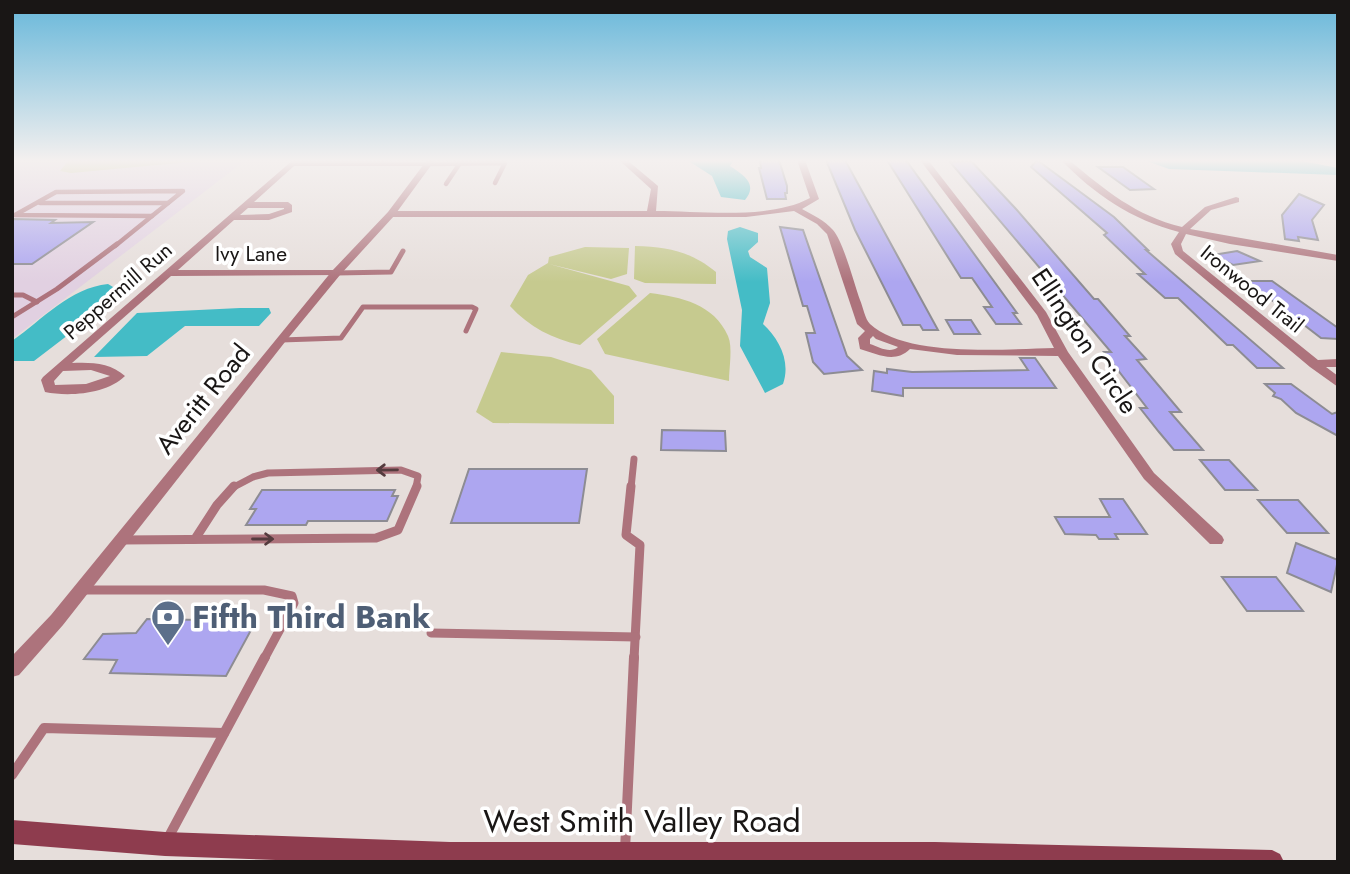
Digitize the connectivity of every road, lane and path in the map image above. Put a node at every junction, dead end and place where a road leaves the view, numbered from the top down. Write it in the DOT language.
graph roads {
  1 [pos="40,201"];
  2 [pos="171,201"];
  3 [pos="249,201"];
  4 [pos="401,201"];
  5 [pos="653,201"];
  6 [pos="812,201"];
  7 [pos="955,201"];
  8 [pos="1117,201"];
  9 [pos="1230,201"];
  10 [pos="36,203"];
  11 [pos="168,203"];
  12 [pos="244,205"];
  13 [pos="798,210"];
  14 [pos="651,213"];
  15 [pos="391,214"];
  16 [pos="152,216"];
  17 [pos="231,216"];
  18 [pos="1183,231"];
  19 [pos="403,251"];
  20 [pos="1338,258"];
  21 [pos="336,273"];
  22 [pos="167,274"];
  23 [pos="12,295"];
  24 [pos="37,302"];
  25 [pos="12,317"];
  26 [pos="466,331"];
  27 [pos="281,340"];
  28 [pos="1062,352"];
  29 [pos="1338,363"];
  30 [pos="1314,364"];
  31 [pos="60,368"];
  32 [pos="1338,383"];
  33 [pos="634,459"];
  34 [pos="195,539"];
  35 [pos="122,540"];
  36 [pos="1216,540"];
  37 [pos="81,590"];
  38 [pos="431,634"];
  39 [pos="636,637"];
  40 [pos="12,669"];
  41 [pos="224,733"];
  42 [pos="12,775"];
  43 [pos="12,832"];
  44 [pos="165,844"];
  45 [pos="625,854"];
  46 [pos="1272,862"];
  1 -- 10 [label="lane"];
  2 -- 11 [label="lane"];
  3 -- 12 [label="street, Peppermill Run"];
  4 -- 15 [label="street, Averitt Road"];
  5 -- 14 [label="street"];
  6 -- 13 [label="street"];
  7 -- 28 [label="street, Ellington Circle"];
  8 -- 18 [label="street"];
  9 -- 18 [label="street, Ironwood Trail"];
  10 -- 11 [label="lane"];
  10 -- 16 [label="lane"];
  11 -- 16 [label="lane"];
  12 -- 17 [label="street, Peppermill Run"];
  12 -- 17 [label="street"];
  13 -- 14 [label="street"];
  13 -- 28 [label="street"];
  14 -- 15 [label="street"];
  15 -- 21 [label="street, Averitt Road"];
  16 -- 24 [label="lane"];
  17 -- 22 [label="street, Peppermill Run"];
  18 -- 20 [label="street"];
  18 -- 30 [label="street, Ironwood Trail"];
  19 -- 21 [label="lane"];
  21 -- 22 [label="street, Ivy Lane"];
  21 -- 27 [label="street, Averitt Road"];
  22 -- 31 [label="street, Peppermill Run"];
  23 -- 24 [label="lane"];
  24 -- 25 [label="lane"];
  26 -- 27 [label="lane"];
  27 -- 35 [label="street, Averitt Road"];
  28 -- 36 [label="street, Ellington Circle"];
  29 -- 30 [label="street"];
  30 -- 32 [label="street, Ironwood Trail"];
  31 -- 31 [label="street, Peppermill Run"];
  33 -- 39 [label="lane"];
  34 -- 34 [label="lane, one-way"];
  34 -- 35 [label="lane"];
  35 -- 37 [label="street, Averitt Road"];
  37 -- 40 [label="street, Averitt Road"];
  37 -- 41 [label="lane"];
  38 -- 39 [label="lane"];
  39 -- 45 [label="lane"];
  41 -- 42 [label="lane"];
  41 -- 44 [label="lane"];
  43 -- 44 [label="main road, West Smith Valley Road"];
  44 -- 45 [label="main road, West Smith Valley Road"];
  45 -- 46 [label="main road, West Smith Valley Road"];
}
